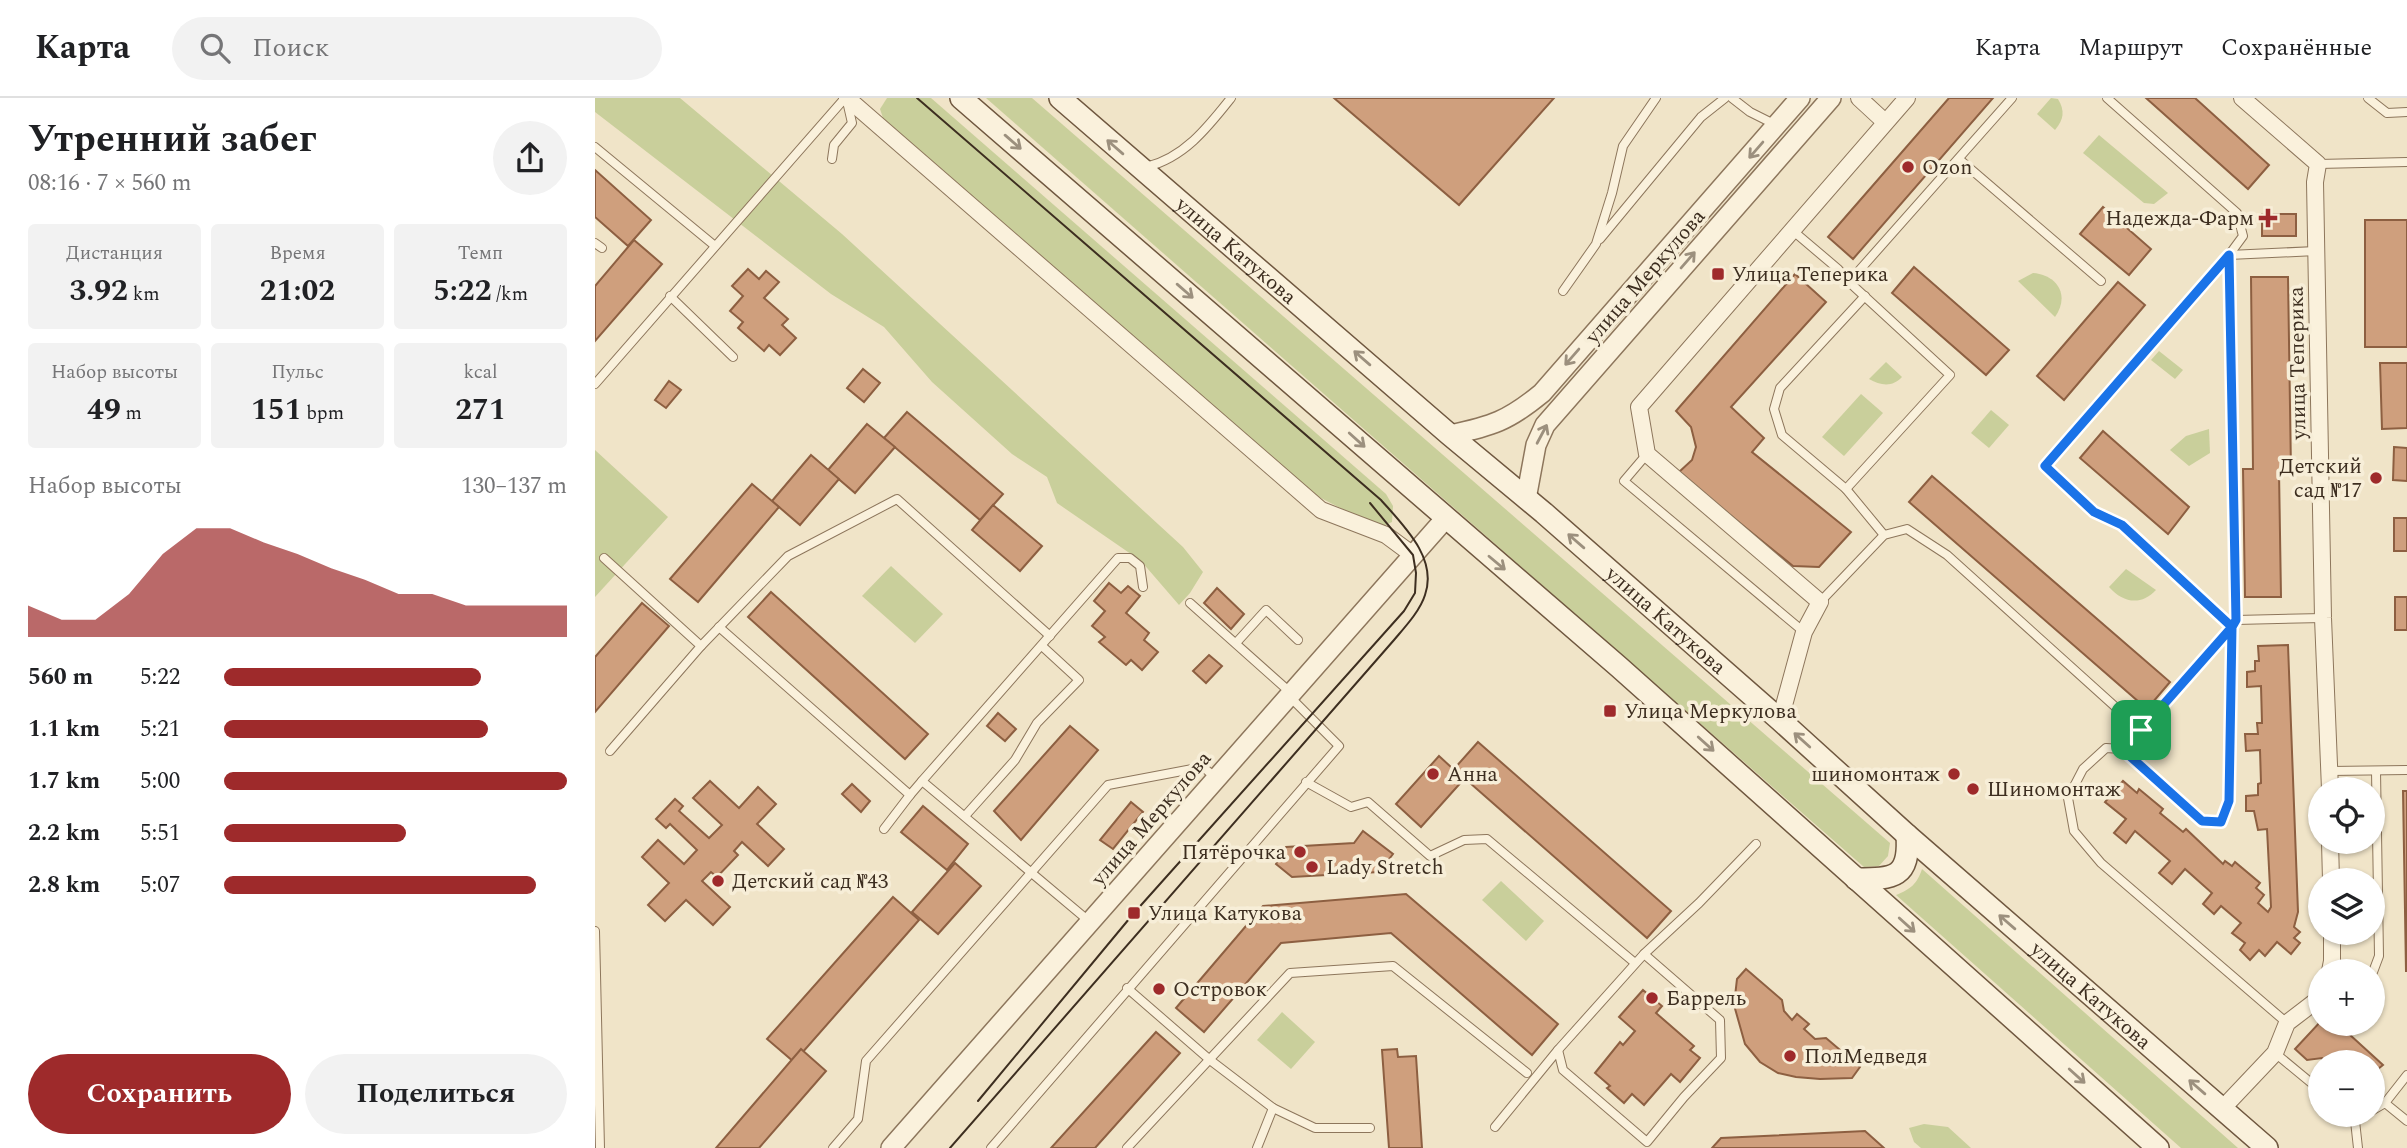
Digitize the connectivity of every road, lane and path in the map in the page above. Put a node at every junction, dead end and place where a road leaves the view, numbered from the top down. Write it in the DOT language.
graph roads {
  1 [pos="846,98"];
  2 [pos="961,98"];
  3 [pos="1060,98"];
  4 [pos="1231,98"];
  5 [pos="1656,98"];
  6 [pos="1725,98"];
  7 [pos="1800,98"];
  8 [pos="1831,98"];
  9 [pos="1859,98"];
  10 [pos="1907,98"];
  11 [pos="2013,98"];
  12 [pos="2107,98"];
  13 [pos="2242,98"];
  14 [pos="2368,98"];
  15 [pos="1736,99"];
  16 [pos="2407,112"];
  17 [pos="1885,122"];
  18 [pos="1778,125"];
  19 [pos="595,147"];
  20 [pos="832,159"];
  21 [pos="1959,159"];
  22 [pos="2407,162"];
  23 [pos="2318,164"];
  24 [pos="1140,168"];
  25 [pos="1792,230"];
  26 [pos="1596,244"];
  27 [pos="715,246"];
  28 [pos="2316,251"];
  29 [pos="2229,255"];
  30 [pos="2101,281"];
  31 [pos="1849,282"];
  32 [pos="1563,291"];
  33 [pos="670,296"];
  34 [pos="1865,296"];
  35 [pos="733,357"];
  36 [pos="595,384"];
  37 [pos="1450,435"];
  38 [pos="1647,454"];
  39 [pos="1846,489"];
  40 [pos="1526,499"];
  41 [pos="1445,519"];
  42 [pos="1884,535"];
  43 [pos="1413,555"];
  44 [pos="604,558"];
  45 [pos="1143,587"];
  46 [pos="1820,602"];
  47 [pos="1191,603"];
  48 [pos="2323,618"];
  49 [pos="2234,624"];
  50 [pos="719,627"];
  51 [pos="1804,632"];
  52 [pos="1050,636"];
  53 [pos="1298,640"];
  54 [pos="1235,643"];
  55 [pos="701,646"];
  56 [pos="1042,646"];
  57 [pos="1290,695"];
  58 [pos="1780,720"];
  59 [pos="2141,730"];
  60 [pos="2122,749"];
  61 [pos="610,751"];
  62 [pos="2407,770"];
  63 [pos="2330,771"];
  64 [pos="2376,771"];
  65 [pos="2330,777"];
  66 [pos="1216,778"];
  67 [pos="922,782"];
  68 [pos="1306,782"];
  69 [pos="910,795"];
  70 [pos="965,816"];
  71 [pos="884,829"];
  72 [pos="1907,835"];
  73 [pos="1756,844"];
  74 [pos="1030,872"];
  75 [pos="1856,879"];
  76 [pos="1090,922"];
  77 [pos="595,931"];
  78 [pos="1644,954"];
  79 [pos="2378,959"];
  80 [pos="1636,963"];
  81 [pos="1127,989"];
  82 [pos="2308,1008"];
  83 [pos="2287,1023"];
  84 [pos="1558,1050"];
  85 [pos="2275,1053"];
  86 [pos="1210,1060"];
  87 [pos="1527,1073"];
  88 [pos="2407,1075"];
  89 [pos="2308,1080"];
  90 [pos="2385,1103"];
  91 [pos="1273,1108"];
  92 [pos="2223,1109"];
  93 [pos="2407,1121"];
  94 [pos="1495,1126"];
  95 [pos="2354,1127"];
  96 [pos="1370,1128"];
  97 [pos="600,1148"];
  98 [pos="833,1148"];
  99 [pos="891,1148"];
  100 [pos="991,1148"];
  101 [pos="1127,1148"];
  102 [pos="1257,1148"];
  103 [pos="2158,1148"];
  104 [pos="2267,1148"];
  105 [pos="2358,1148"];
  1 -- 20 [label="lane"];
  1 -- 27 [label="lane"];
  1 -- 43 [label="street"];
  2 -- 41 [label="main road, one-way"];
  24 -- 3 [label="main road, улица Катукова, one-way"];
  4 -- 24 [label="lane"];
  5 -- 26 [label="lane"];
  6 -- 26 [label="lane"];
  7 -- 18 [label="street, улица Меркулова"];
  40 -- 8 [label="street, улица Меркулова, one-way"];
  9 -- 17 [label="street"];
  10 -- 17 [label="street"];
  11 -- 21 [label="lane"];
  12 -- 29 [label="lane"];
  13 -- 23 [label="street"];
  14 -- 16 [label="lane"];
  15 -- 18 [label="lane"];
  17 -- 25 [label="street"];
  18 -- 37 [label="street, улица Меркулова, one-way"];
  19 -- 27 [label="lane"];
  21 -- 30 [label="lane"];
  21 -- 31 [label="lane"];
  22 -- 23 [label="lane"];
  23 -- 28 [label="street, улица Теперика"];
  37 -- 24 [label="main road, улица Катукова, one-way"];
  25 -- 31 [label="lane"];
  25 -- 38 [label="street"];
  26 -- 32 [label="lane"];
  27 -- 33 [label="lane"];
  28 -- 29 [label="lane"];
  28 -- 48 [label="street, улица Теперика"];
  29 -- 49 [label="lane"];
  29 -- 49 [label="lane"];
  31 -- 34 [label="lane"];
  33 -- 35 [label="lane"];
  33 -- 36 [label="lane"];
  34 -- 39 [label="lane"];
  34 -- 39 [label="lane"];
  37 -- 40 [label="main road, улица Катукова"];
  38 -- 46 [label="street"];
  38 -- 51 [label="lane"];
  39 -- 42 [label="lane"];
  58 -- 40 [label="main road, улица Катукова, one-way"];
  41 -- 43 [label="street, улица Меркулова"];
  41 -- 75 [label="main road, one-way"];
  42 -- 46 [label="lane"];
  42 -- 59 [label="lane"];
  43 -- 57 [label="street, улица Меркулова"];
  44 -- 55 [label="lane"];
  45 -- 52 [label="lane"];
  46 -- 51 [label="street"];
  47 -- 54 [label="lane"];
  48 -- 49 [label="lane"];
  48 -- 63 [label="street, улица Теперика"];
  49 -- 59 [label="lane"];
  49 -- 60 [label="lane"];
  50 -- 52 [label="lane"];
  50 -- 55 [label="lane"];
  50 -- 69 [label="lane"];
  51 -- 58 [label="street"];
  52 -- 56 [label="lane"];
  53 -- 54 [label="lane"];
  54 -- 57 [label="lane"];
  55 -- 61 [label="lane"];
  56 -- 67 [label="lane"];
  56 -- 70 [label="lane"];
  57 -- 66 [label="street, улица Меркулова"];
  57 -- 68 [label="lane"];
  72 -- 58 [label="main road, улица Катукова, one-way"];
  59 -- 60 [label="lane"];
  60 -- 83 [label="lane"];
  62 -- 64 [label="lane"];
  63 -- 64 [label="lane"];
  63 -- 65 [label="street, улица Теперика"];
  64 -- 79 [label="lane"];
  66 -- 74 [label="lane"];
  66 -- 76 [label="street, улица Меркулова"];
  67 -- 69 [label="lane"];
  67 -- 70 [label="lane"];
  68 -- 80 [label="lane"];
  68 -- 81 [label="lane"];
  69 -- 71 [label="lane"];
  70 -- 74 [label="lane"];
  72 -- 75 [label="main road"];
  92 -- 72 [label="main road, улица Катукова, one-way"];
  73 -- 78 [label="lane"];
  74 -- 76 [label="lane"];
  74 -- 98 [label="lane"];
  75 -- 103 [label="main road, one-way"];
  76 -- 99 [label="street, улица Меркулова"];
  77 -- 97 [label="lane"];
  78 -- 80 [label="lane"];
  78 -- 84 [label="lane"];
  80 -- 84 [label="lane"];
  81 -- 86 [label="lane"];
  81 -- 100 [label="lane"];
  82 -- 83 [label="street"];
  83 -- 85 [label="street"];
  84 -- 94 [label="lane"];
  85 -- 89 [label="lane"];
  85 -- 92 [label="street"];
  86 -- 87 [label="lane"];
  86 -- 91 [label="lane"];
  86 -- 101 [label="lane"];
  88 -- 90 [label="lane"];
  90 -- 93 [label="lane"];
  91 -- 96 [label="lane"];
  91 -- 102 [label="lane"];
  92 -- 104 [label="main road, улица Катукова"];
  95 -- 105 [label="lane"];
}
